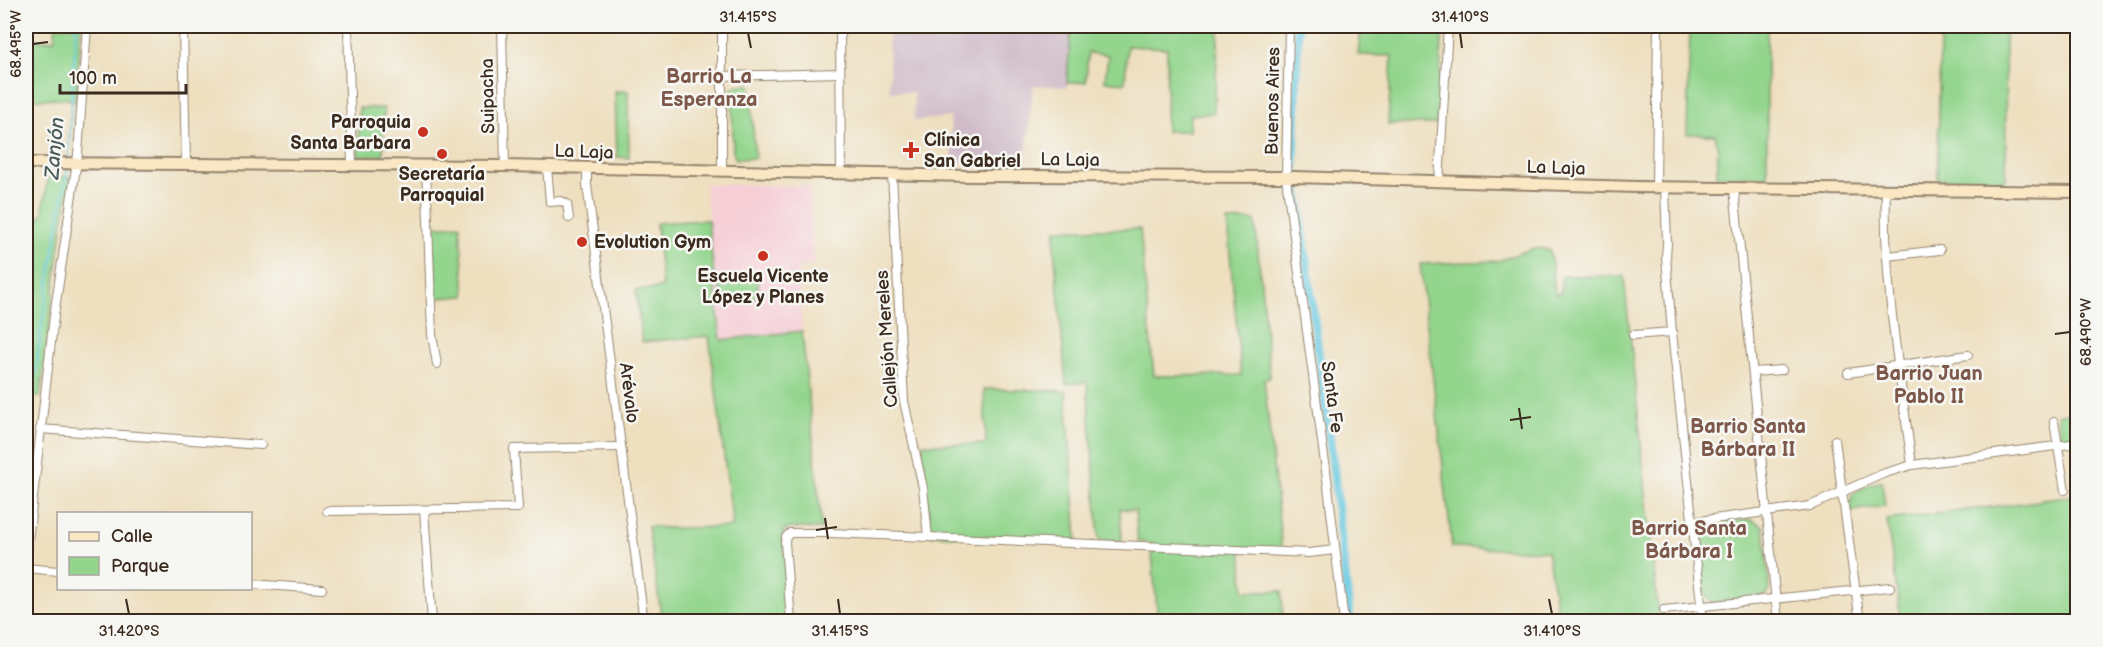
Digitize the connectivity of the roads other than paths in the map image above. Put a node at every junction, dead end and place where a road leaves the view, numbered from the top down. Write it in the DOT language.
graph roads {
  1 [pos="87,26"];
  2 [pos="183,26"];
  3 [pos="348,26"];
  4 [pos="502,26"];
  5 [pos="722,26"];
  6 [pos="840,26"];
  7 [pos="1289,26"];
  8 [pos="1448,26"];
  9 [pos="1658,26"];
  10 [pos="840,73"];
  11 [pos="723,76"];
  12 [pos="26,163"];
  13 [pos="76,164"];
  14 [pos="186,165"];
  15 [pos="426,165"];
  16 [pos="352,166"];
  17 [pos="505,166"];
  18 [pos="547,167"];
  19 [pos="587,169"];
  20 [pos="722,170"];
  21 [pos="841,172"];
  22 [pos="892,174"];
  23 [pos="1292,178"];
  24 [pos="1439,182"];
  25 [pos="1660,187"];
  26 [pos="1734,189"];
  27 [pos="1886,190"];
  28 [pos="2078,192"];
  29 [pos="569,218"];
  30 [pos="1940,250"];
  31 [pos="1887,256"];
  32 [pos="1672,332"];
  33 [pos="1633,335"];
  34 [pos="1968,355"];
  35 [pos="437,364"];
  36 [pos="1898,365"];
  37 [pos="1782,370"];
  38 [pos="1753,372"];
  39 [pos="1848,373"];
  40 [pos="2054,422"];
  41 [pos="40,429"];
  42 [pos="1835,440"];
  43 [pos="2078,443"];
  44 [pos="261,445"];
  45 [pos="2058,446"];
  46 [pos="621,447"];
  47 [pos="1912,465"];
  48 [pos="2065,490"];
  49 [pos="1842,491"];
  50 [pos="424,510"];
  51 [pos="327,511"];
  52 [pos="1767,513"];
  53 [pos="1691,522"];
  54 [pos="928,537"];
  55 [pos="1335,550"];
  56 [pos="26,558"];
  57 [pos="26,568"];
  58 [pos="57,571"];
  59 [pos="252,584"];
  60 [pos="1890,587"];
  61 [pos="322,589"];
  62 [pos="1856,591"];
  63 [pos="1776,600"];
  64 [pos="1701,607"];
  65 [pos="1664,610"];
  66 [pos="432,621"];
  67 [pos="644,621"];
  68 [pos="791,621"];
  69 [pos="1344,621"];
  70 [pos="1703,621"];
  71 [pos="1778,621"];
  72 [pos="1860,621"];
  1 -- 13 [label="street"];
  2 -- 14 [label="street"];
  3 -- 16 [label="street"];
  4 -- 17 [label="street, Suipacha"];
  5 -- 11 [label="street"];
  6 -- 10 [label="street"];
  7 -- 23 [label="street, Buenos Aires"];
  8 -- 24 [label="street"];
  9 -- 25 [label="street"];
  10 -- 11 [label="street"];
  10 -- 21 [label="street"];
  11 -- 20 [label="street"];
  12 -- 13 [label="main road, La Laja"];
  13 -- 14 [label="main road, La Laja"];
  13 -- 41 [label="street"];
  14 -- 16 [label="main road, La Laja"];
  15 -- 16 [label="main road, La Laja"];
  15 -- 17 [label="main road, La Laja"];
  15 -- 35 [label="street"];
  17 -- 18 [label="main road, La Laja"];
  18 -- 19 [label="main road, La Laja"];
  18 -- 29 [label="street"];
  19 -- 20 [label="main road, La Laja"];
  19 -- 46 [label="street, Arévalo"];
  20 -- 21 [label="main road, La Laja"];
  21 -- 22 [label="main road, La Laja"];
  22 -- 23 [label="main road, La Laja"];
  22 -- 54 [label="street, Callejón Mereles"];
  23 -- 24 [label="main road, La Laja"];
  23 -- 55 [label="street, Santa Fe"];
  24 -- 25 [label="main road, La Laja"];
  25 -- 26 [label="main road, La Laja"];
  25 -- 32 [label="street"];
  26 -- 27 [label="main road, La Laja"];
  26 -- 38 [label="street"];
  27 -- 28 [label="main road, La Laja"];
  27 -- 31 [label="street"];
  30 -- 31 [label="street"];
  31 -- 36 [label="street"];
  32 -- 33 [label="street"];
  32 -- 53 [label="street"];
  34 -- 36 [label="street"];
  36 -- 39 [label="street"];
  36 -- 47 [label="street"];
  37 -- 38 [label="street"];
  38 -- 52 [label="street"];
  40 -- 45 [label="street"];
  41 -- 44 [label="street"];
  41 -- 56 [label="street"];
  42 -- 49 [label="street"];
  43 -- 45 [label="street"];
  45 -- 47 [label="street"];
  45 -- 48 [label="street"];
  46 -- 50 [label="street"];
  46 -- 67 [label="street, Arévalo"];
  47 -- 49 [label="street"];
  49 -- 52 [label="street"];
  49 -- 62 [label="street"];
  50 -- 51 [label="street"];
  50 -- 66 [label="street"];
  52 -- 53 [label="street"];
  52 -- 63 [label="street"];
  53 -- 64 [label="street"];
  54 -- 55 [label="street"];
  54 -- 68 [label="street"];
  55 -- 69 [label="street, Santa Fe"];
  57 -- 58 [label="street"];
  59 -- 61 [label="street"];
  60 -- 62 [label="street"];
  62 -- 63 [label="street"];
  62 -- 72 [label="street"];
  63 -- 64 [label="street"];
  63 -- 71 [label="street"];
  64 -- 65 [label="street"];
  64 -- 70 [label="street"];
}
